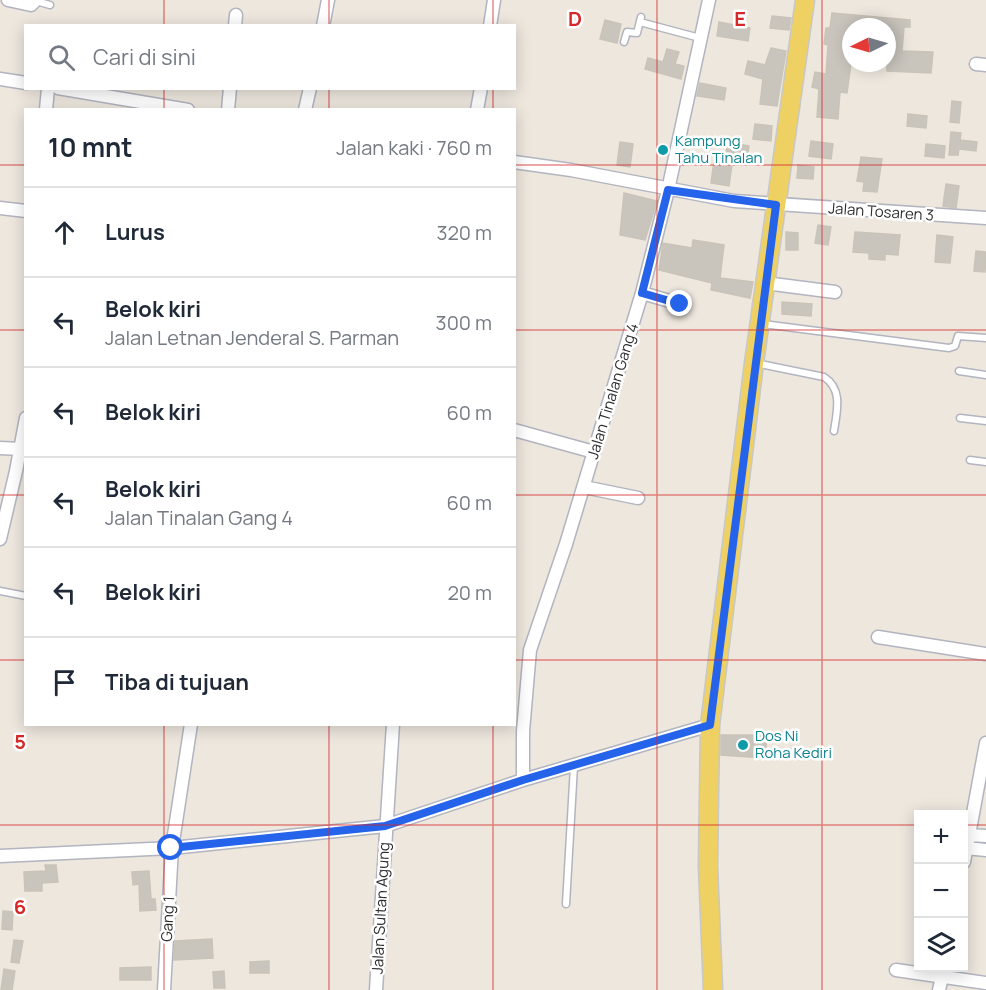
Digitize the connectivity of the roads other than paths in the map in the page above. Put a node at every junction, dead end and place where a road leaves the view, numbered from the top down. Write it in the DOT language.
graph roads {
  1 [pos="8,0"];
  2 [pos="328,0"];
  3 [pos="494,0"];
  4 [pos="709,0"];
  5 [pos="805,0"];
  6 [pos="36,1"];
  7 [pos="50,5"];
  8 [pos="322,24"];
  9 [pos="490,24"];
  10 [pos="701,38"];
  11 [pos="624,42"];
  12 [pos="0,79"];
  13 [pos="24,83"];
  14 [pos="48,90"];
  15 [pos="70,90"];
  16 [pos="230,90"];
  17 [pos="310,90"];
  18 [pos="481,90"];
  19 [pos="46,108"];
  20 [pos="176,108"];
  21 [pos="228,108"];
  22 [pos="305,108"];
  23 [pos="477,108"];
  24 [pos="516,162"];
  25 [pos="668,190"];
  26 [pos="776,205"];
  27 [pos="0,208"];
  28 [pos="24,211"];
  29 [pos="986,218"];
  30 [pos="765,283"];
  31 [pos="835,292"];
  32 [pos="642,293"];
  33 [pos="680,304"];
  34 [pos="760,323"];
  35 [pos="986,338"];
  36 [pos="754,363"];
  37 [pos="959,370"];
  38 [pos="986,375"];
  39 [pos="960,418"];
  40 [pos="986,421"];
  41 [pos="24,430"];
  42 [pos="516,431"];
  43 [pos="834,431"];
  44 [pos="0,448"];
  45 [pos="21,449"];
  46 [pos="594,452"];
  47 [pos="970,460"];
  48 [pos="986,462"];
  49 [pos="584,487"];
  50 [pos="638,498"];
  51 [pos="0,539"];
  52 [pos="0,591"];
  53 [pos="24,596"];
  54 [pos="878,637"];
  55 [pos="986,654"];
  56 [pos="710,725"];
  57 [pos="191,726"];
  58 [pos="393,726"];
  59 [pos="986,743"];
  60 [pos="574,765"];
  61 [pos="523,780"];
  62 [pos="385,826"];
  63 [pos="969,835"];
  64 [pos="986,836"];
  65 [pos="968,839"];
  66 [pos="171,848"];
  67 [pos="968,848"];
  68 [pos="986,850"];
  69 [pos="0,856"];
  70 [pos="566,904"];
  71 [pos="896,970"];
  72 [pos="914,971"];
  73 [pos="943,972"];
  74 [pos="986,983"];
  75 [pos="164,990"];
  76 [pos="376,990"];
  77 [pos="713,990"];
  78 [pos="939,990"];
  1 -- 6 [label="street"];
  2 -- 8 [label="street"];
  3 -- 9 [label="street"];
  4 -- 10 [label="street, Jalan Tinalan Gang 4"];
  5 -- 26 [label="main road"];
  6 -- 7 [label="lane"];
  10 -- 11 [label="lane"];
  10 -- 25 [label="street, Jalan Tinalan Gang 4"];
  12 -- 13 [label="street"];
  14 -- 19 [label="street"];
  15 -- 20 [label="street"];
  16 -- 21 [label="street"];
  17 -- 22 [label="street"];
  18 -- 23 [label="street"];
  24 -- 25 [label="street, Jalan Tosaren 3"];
  25 -- 26 [label="street, Jalan Tosaren 3"];
  25 -- 32 [label="street, Jalan Tinalan Gang 4"];
  26 -- 29 [label="street, Jalan Tosaren 3"];
  26 -- 30 [label="main road"];
  27 -- 28 [label="street"];
  30 -- 31 [label="street"];
  30 -- 34 [label="main road"];
  32 -- 33 [label="street"];
  32 -- 46 [label="street, Jalan Tinalan Gang 4"];
  34 -- 35 [label="lane"];
  34 -- 36 [label="main road"];
  36 -- 43 [label="lane"];
  36 -- 56 [label="main road"];
  37 -- 38 [label="lane"];
  39 -- 40 [label="lane"];
  41 -- 45 [label="street"];
  42 -- 46 [label="street"];
  44 -- 45 [label="street"];
  45 -- 51 [label="street"];
  46 -- 49 [label="street, Jalan Tinalan Gang 4"];
  47 -- 48 [label="lane"];
  49 -- 50 [label="street"];
  49 -- 61 [label="street, Jalan Tinalan Gang 4"];
  52 -- 53 [label="lane"];
  54 -- 55 [label="street"];
  56 -- 60 [label="street"];
  56 -- 77 [label="main road"];
  57 -- 66 [label="street, Gang 1"];
  58 -- 62 [label="street, Jalan Sultan Agung"];
  59 -- 63 [label="street"];
  60 -- 61 [label="street"];
  60 -- 70 [label="lane"];
  61 -- 62 [label="street"];
  62 -- 66 [label="street"];
  62 -- 76 [label="street, Jalan Sultan Agung"];
  63 -- 64 [label="street"];
  63 -- 65 [label="street"];
  66 -- 69 [label="street"];
  66 -- 75 [label="street, Gang 1"];
  67 -- 68 [label="street"];
  71 -- 72 [label="street"];
  73 -- 74 [label="street"];
  73 -- 78 [label="street"];
}
